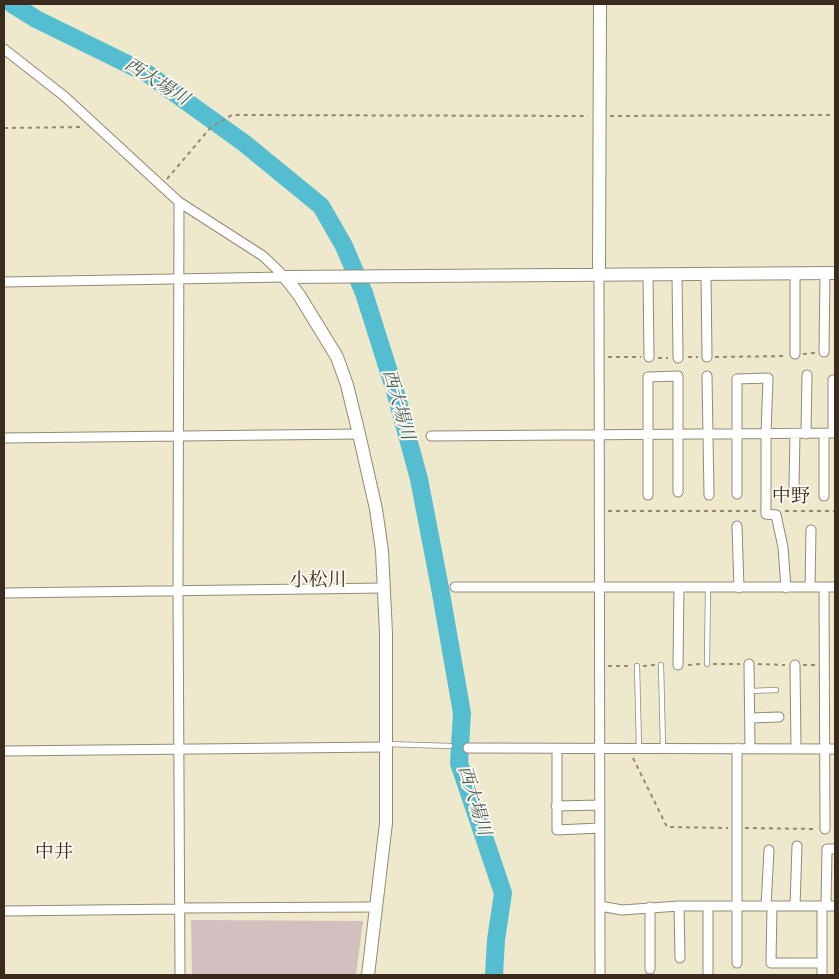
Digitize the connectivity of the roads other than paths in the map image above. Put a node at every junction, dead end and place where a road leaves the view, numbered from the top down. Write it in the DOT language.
graph roads {
  1 [pos="600,4"];
  2 [pos="4,49"];
  3 [pos="179,202"];
  4 [pos="830,273"];
  5 [pos="648,274"];
  6 [pos="678,274"];
  7 [pos="706,274"];
  8 [pos="795,274"];
  9 [pos="599,275"];
  10 [pos="285,278"];
  11 [pos="179,280"];
  12 [pos="4,282"];
  13 [pos="824,352"];
  14 [pos="795,354"];
  15 [pos="649,357"];
  16 [pos="707,357"];
  17 [pos="678,358"];
  18 [pos="807,375"];
  19 [pos="708,376"];
  20 [pos="833,380"];
  21 [pos="359,434"];
  22 [pos="599,434"];
  23 [pos="707,434"];
  24 [pos="766,434"];
  25 [pos="795,434"];
  26 [pos="806,434"];
  27 [pos="831,434"];
  28 [pos="648,435"];
  29 [pos="678,435"];
  30 [pos="737,435"];
  31 [pos="180,436"];
  32 [pos="431,436"];
  33 [pos="4,438"];
  34 [pos="794,486"];
  35 [pos="678,492"];
  36 [pos="737,494"];
  37 [pos="648,495"];
  38 [pos="709,495"];
  39 [pos="824,496"];
  40 [pos="738,526"];
  41 [pos="811,530"];
  42 [pos="455,587"];
  43 [pos="600,587"];
  44 [pos="679,587"];
  45 [pos="708,587"];
  46 [pos="810,587"];
  47 [pos="835,587"];
  48 [pos="384,588"];
  49 [pos="739,588"];
  50 [pos="786,588"];
  51 [pos="824,588"];
  52 [pos="178,590"];
  53 [pos="4,593"];
  54 [pos="708,664"];
  55 [pos="750,664"];
  56 [pos="661,665"];
  57 [pos="678,665"];
  58 [pos="795,665"];
  59 [pos="637,666"];
  60 [pos="776,690"];
  61 [pos="750,691"];
  62 [pos="779,717"];
  63 [pos="750,718"];
  64 [pos="385,746"];
  65 [pos="450,746"];
  66 [pos="178,748"];
  67 [pos="468,748"];
  68 [pos="600,748"];
  69 [pos="639,748"];
  70 [pos="664,748"];
  71 [pos="737,748"];
  72 [pos="750,748"];
  73 [pos="796,748"];
  74 [pos="557,749"];
  75 [pos="825,749"];
  76 [pos="835,749"];
  77 [pos="4,751"];
  78 [pos="600,805"];
  79 [pos="556,806"];
  80 [pos="600,828"];
  81 [pos="825,829"];
  82 [pos="797,846"];
  83 [pos="835,849"];
  84 [pos="768,850"];
  85 [pos="600,906"];
  86 [pos="679,906"];
  87 [pos="708,906"];
  88 [pos="738,906"];
  89 [pos="769,906"];
  90 [pos="795,906"];
  91 [pos="828,906"];
  92 [pos="375,907"];
  93 [pos="650,907"];
  94 [pos="179,908"];
  95 [pos="4,911"];
  96 [pos="680,958"];
  97 [pos="737,963"];
  98 [pos="822,963"];
  99 [pos="650,969"];
  100 [pos="180,975"];
  101 [pos="368,975"];
  102 [pos="600,975"];
  103 [pos="708,975"];
  104 [pos="822,975"];
  1 -- 9 [label="street"];
  2 -- 3 [label="street"];
  3 -- 10 [label="street"];
  3 -- 11 [label="street"];
  4 -- 8 [label="street"];
  4 -- 13 [label="street"];
  5 -- 6 [label="street"];
  5 -- 9 [label="street"];
  5 -- 15 [label="street"];
  6 -- 7 [label="street"];
  6 -- 17 [label="street"];
  7 -- 8 [label="street"];
  7 -- 16 [label="street"];
  8 -- 14 [label="street"];
  9 -- 10 [label="street"];
  9 -- 22 [label="street"];
  10 -- 11 [label="street"];
  10 -- 21 [label="street"];
  11 -- 12 [label="street"];
  11 -- 31 [label="street"];
  18 -- 26 [label="street"];
  19 -- 23 [label="street"];
  20 -- 27 [label="street"];
  21 -- 31 [label="street"];
  21 -- 48 [label="street"];
  22 -- 28 [label="street"];
  22 -- 32 [label="street"];
  22 -- 43 [label="street"];
  23 -- 29 [label="street"];
  23 -- 30 [label="street"];
  23 -- 38 [label="street"];
  24 -- 25 [label="street"];
  24 -- 30 [label="street"];
  24 -- 30 [label="street"];
  24 -- 50 [label="street"];
  25 -- 26 [label="street"];
  25 -- 34 [label="street"];
  26 -- 27 [label="street"];
  27 -- 39 [label="street"];
  28 -- 29 [label="street"];
  28 -- 29 [label="street"];
  28 -- 37 [label="street"];
  29 -- 35 [label="street"];
  30 -- 36 [label="street"];
  31 -- 33 [label="street"];
  31 -- 52 [label="street"];
  40 -- 49 [label="street"];
  41 -- 46 [label="street"];
  42 -- 43 [label="street"];
  43 -- 44 [label="street"];
  43 -- 68 [label="street"];
  44 -- 45 [label="street"];
  44 -- 57 [label="street"];
  45 -- 49 [label="street"];
  45 -- 54 [label="lane"];
  46 -- 50 [label="street"];
  46 -- 51 [label="street"];
  47 -- 51 [label="street"];
  48 -- 52 [label="street"];
  48 -- 64 [label="street"];
  49 -- 50 [label="street"];
  51 -- 75 [label="street"];
  52 -- 53 [label="street"];
  52 -- 66 [label="street"];
  55 -- 61 [label="street"];
  56 -- 70 [label="lane"];
  58 -- 73 [label="street"];
  59 -- 69 [label="lane"];
  60 -- 61 [label="lane"];
  61 -- 63 [label="street"];
  62 -- 63 [label="street"];
  63 -- 72 [label="street"];
  64 -- 65 [label="lane"];
  64 -- 66 [label="street"];
  64 -- 92 [label="street"];
  66 -- 77 [label="street"];
  66 -- 94 [label="street"];
  67 -- 74 [label="street"];
  68 -- 69 [label="street"];
  68 -- 74 [label="street"];
  68 -- 78 [label="street"];
  69 -- 70 [label="street"];
  70 -- 71 [label="street"];
  71 -- 72 [label="street"];
  71 -- 88 [label="street"];
  72 -- 73 [label="street"];
  73 -- 75 [label="street"];
  74 -- 79 [label="street"];
  75 -- 76 [label="street"];
  75 -- 81 [label="street"];
  78 -- 79 [label="street"];
  78 -- 80 [label="street"];
  79 -- 80 [label="street"];
  80 -- 85 [label="street"];
  82 -- 90 [label="street"];
  83 -- 91 [label="street"];
  84 -- 89 [label="street"];
  85 -- 93 [label="street"];
  85 -- 102 [label="street"];
  86 -- 87 [label="street"];
  86 -- 93 [label="street"];
  86 -- 96 [label="street"];
  87 -- 88 [label="street"];
  87 -- 103 [label="street"];
  88 -- 89 [label="street"];
  88 -- 97 [label="street"];
  89 -- 90 [label="street"];
  89 -- 98 [label="street"];
  90 -- 91 [label="street"];
  91 -- 98 [label="street"];
  92 -- 94 [label="street"];
  92 -- 101 [label="street"];
  93 -- 99 [label="street"];
  94 -- 95 [label="street"];
  94 -- 100 [label="street"];
  98 -- 104 [label="street"];
}
